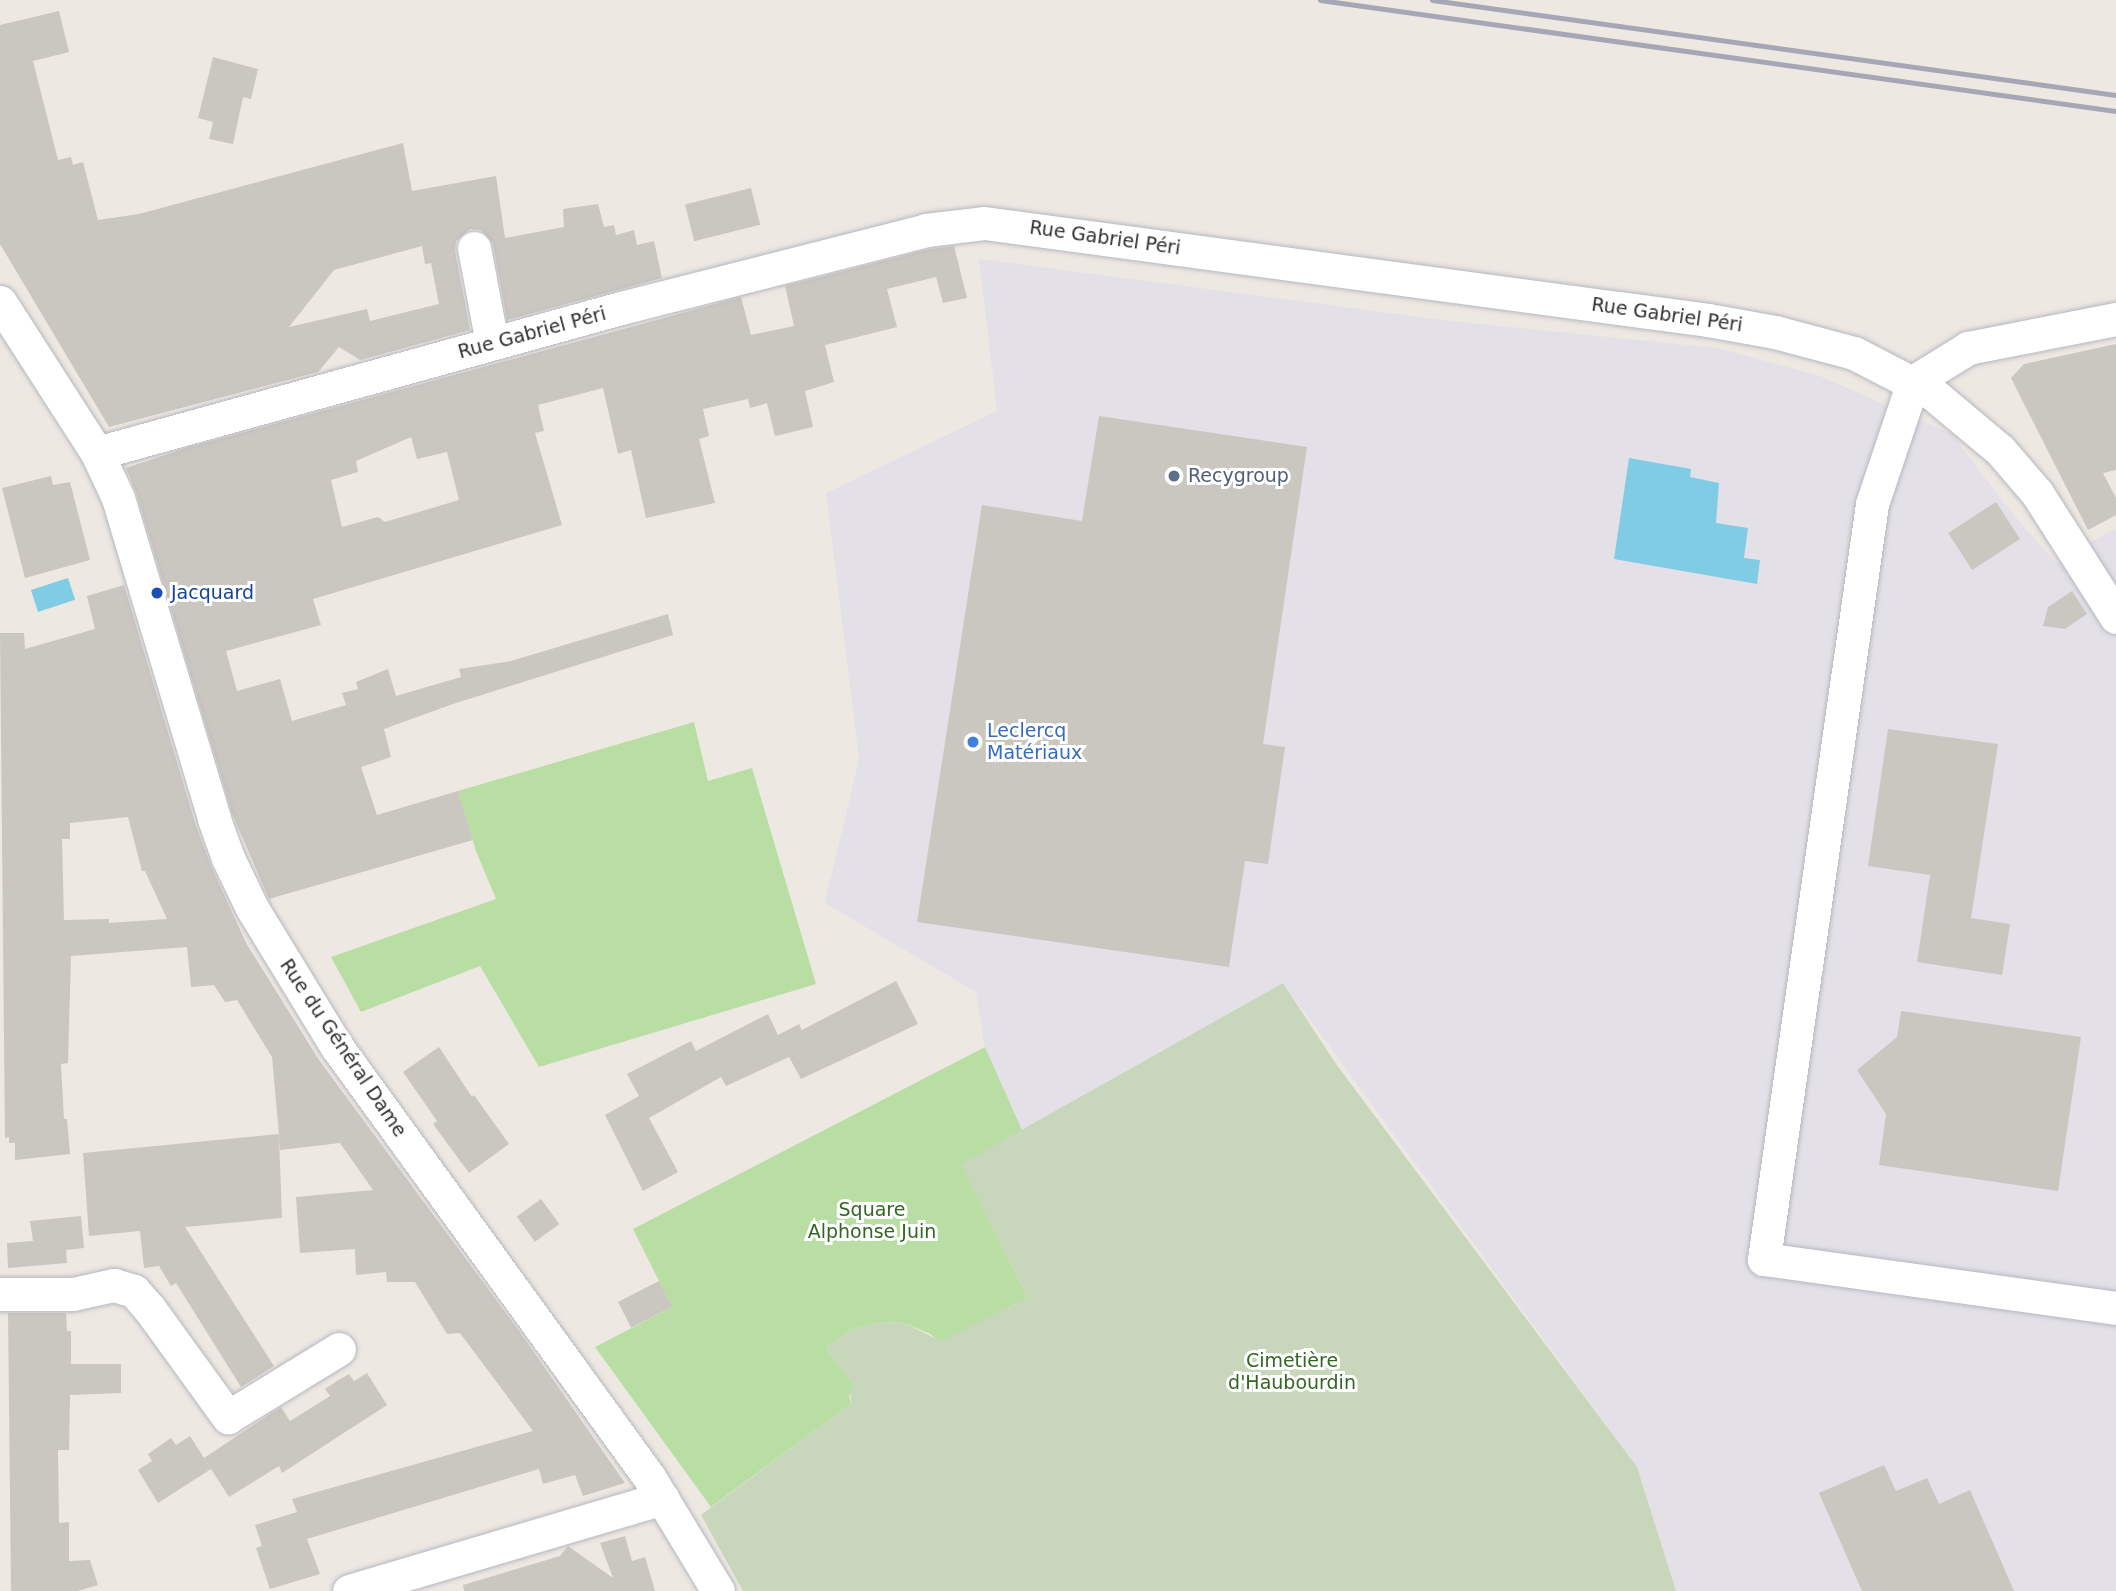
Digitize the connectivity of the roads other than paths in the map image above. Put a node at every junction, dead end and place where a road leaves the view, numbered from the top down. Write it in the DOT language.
graph roads {
  1 [pos="474,247"];
  2 [pos="0,302"];
  3 [pos="2116,319"];
  4 [pos="10,339"];
  5 [pos="492,343"];
  6 [pos="1913,382"];
  7 [pos="97,453"];
  8 [pos="2116,617"];
  9 [pos="0,1294"];
  10 [pos="2116,1308"];
  11 [pos="339,1349"];
  12 [pos="663,1498"];
  13 [pos="349,1591"];
  14 [pos="718,1591"];
  1 -- 5 [label="street"];
  2 -- 4 [label="street, Rue du Général Dame"];
  3 -- 6 [label="street"];
  4 -- 7 [label="street, Rue du Général Dame"];
  5 -- 6 [label="street, Rue Gabriel Péri"];
  5 -- 7 [label="street, Rue Gabriel Péri"];
  6 -- 8 [label="street, Rue Gabriel Péri"];
  6 -- 10 [label="street"];
  7 -- 12 [label="street, Rue du Général Dame"];
  9 -- 11 [label="street"];
  12 -- 13 [label="street"];
  12 -- 14 [label="street, Rue du Général Dame"];
}
